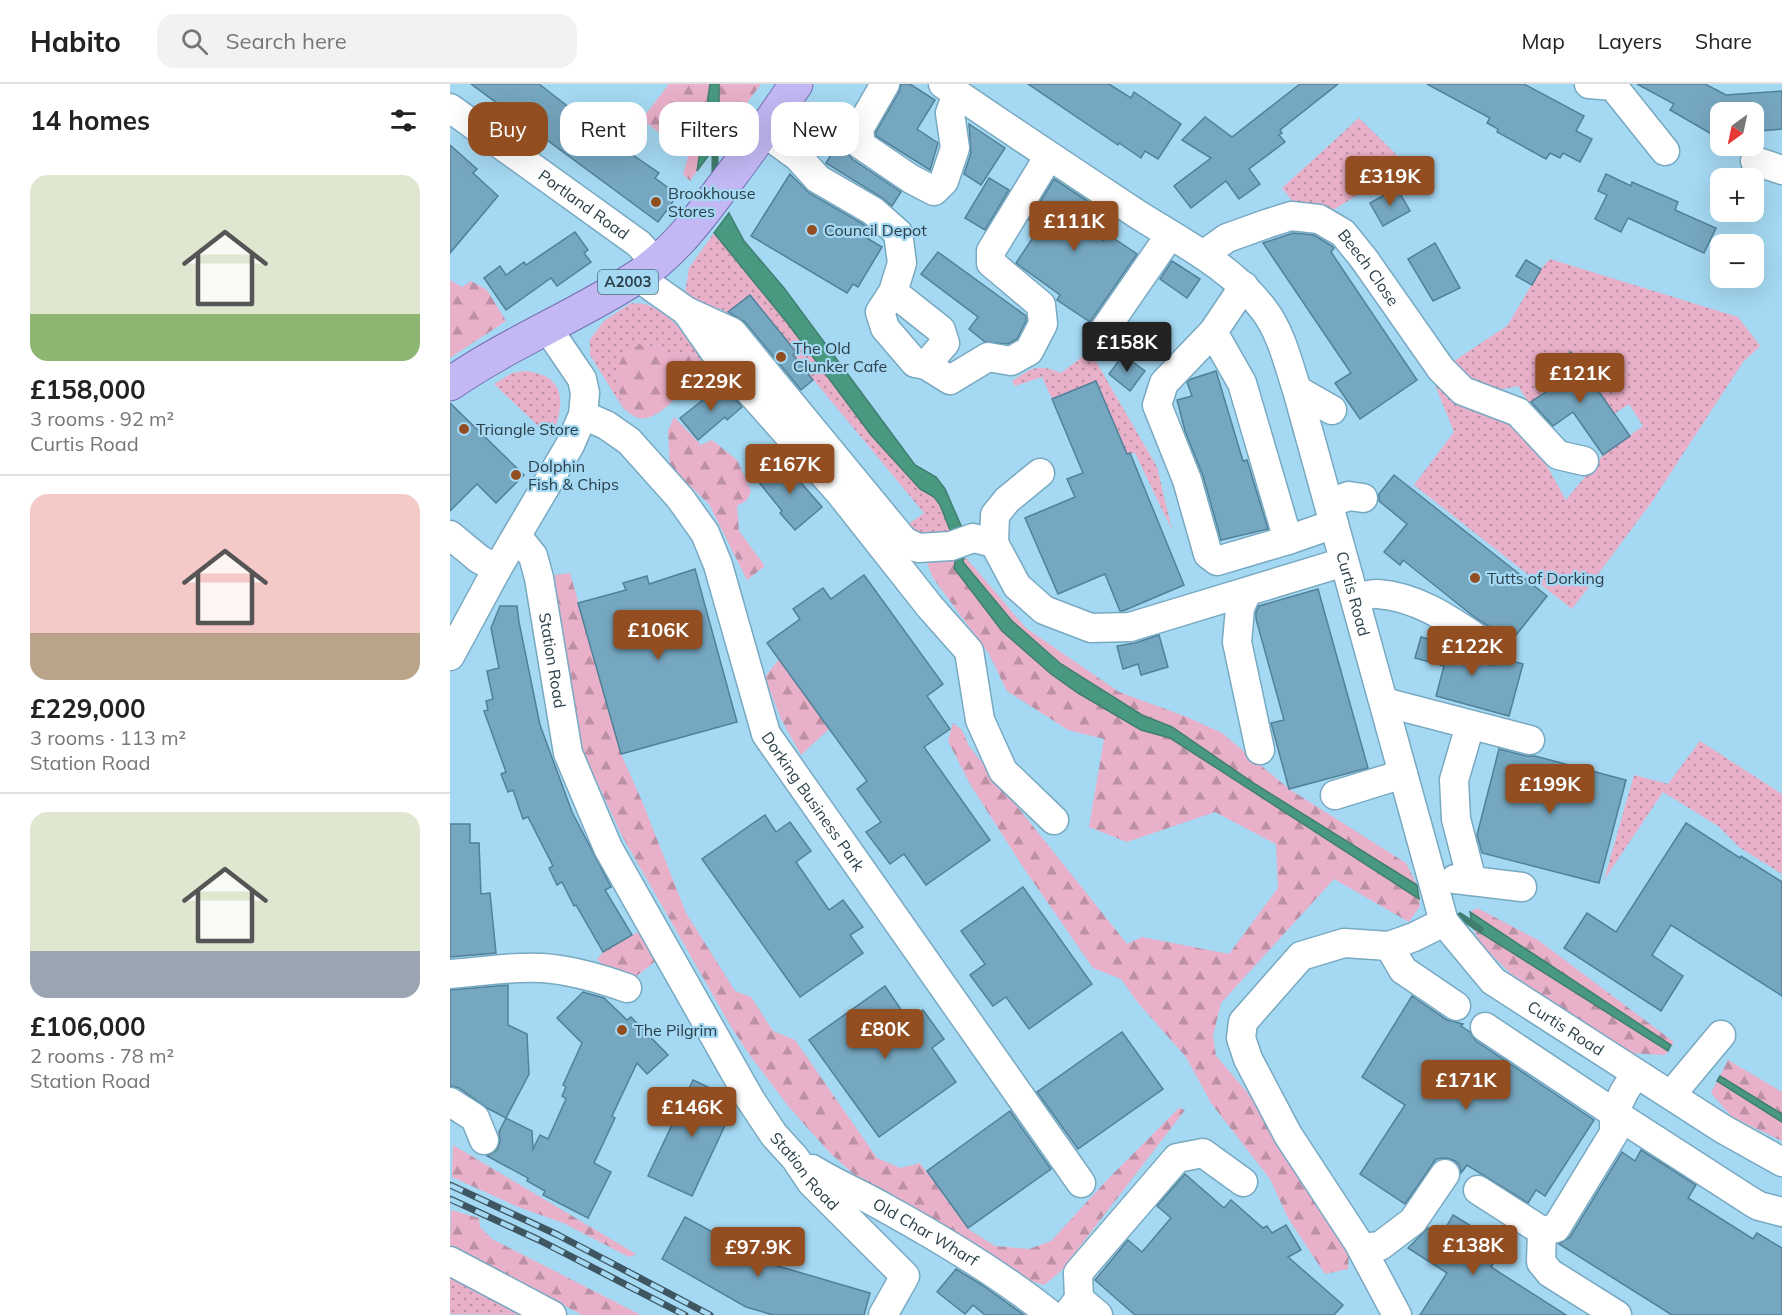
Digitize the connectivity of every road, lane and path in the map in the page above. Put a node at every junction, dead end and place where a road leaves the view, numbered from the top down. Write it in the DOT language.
graph roads {
  1 [pos="796,84"];
  2 [pos="885,84"];
  3 [pos="1605,85"];
  4 [pos="950,89"];
  5 [pos="450,108"];
  6 [pos="764,132"];
  7 [pos="1665,151"];
  8 [pos="1049,156"];
  9 [pos="1755,161"];
  10 [pos="1782,170"];
  11 [pos="1170,235"];
  12 [pos="1203,255"];
  13 [pos="647,270"];
  14 [pos="1244,286"];
  15 [pos="893,292"];
  16 [pos="686,311"];
  17 [pos="548,329"];
  18 [pos="1103,332"];
  19 [pos="1213,332"];
  20 [pos="926,365"];
  21 [pos="450,384"];
  22 [pos="1297,390"];
  23 [pos="1332,410"];
  24 [pos="583,415"];
  25 [pos="1584,461"];
  26 [pos="1040,473"];
  27 [pos="1363,498"];
  28 [pos="1331,513"];
  29 [pos="450,535"];
  30 [pos="517,536"];
  31 [pos="1288,540"];
  32 [pos="973,543"];
  33 [pos="1344,562"];
  34 [pos="497,569"];
  35 [pos="1246,592"];
  36 [pos="1355,599"];
  37 [pos="1493,649"];
  38 [pos="450,656"];
  39 [pos="1384,702"];
  40 [pos="1466,739"];
  41 [pos="1530,740"];
  42 [pos="1260,750"];
  43 [pos="1403,774"];
  44 [pos="1335,795"];
  45 [pos="1054,820"];
  46 [pos="1472,881"];
  47 [pos="1433,884"];
  48 [pos="1522,887"];
  49 [pos="1444,922"];
  50 [pos="1389,946"];
  51 [pos="450,974"];
  52 [pos="627,988"];
  53 [pos="1456,1006"];
  54 [pos="1485,1027"];
  55 [pos="1721,1035"];
  56 [pos="1636,1073"];
  57 [pos="1671,1095"];
  58 [pos="450,1102"];
  59 [pos="1614,1113"];
  60 [pos="484,1140"];
  61 [pos="795,1158"];
  62 [pos="1782,1162"];
  63 [pos="1445,1174"];
  64 [pos="1243,1182"];
  65 [pos="1081,1183"];
  66 [pos="1478,1190"];
  67 [pos="1782,1212"];
  68 [pos="1542,1231"];
  69 [pos="1362,1248"];
  70 [pos="450,1261"];
  71 [pos="1081,1310"];
  72 [pos="552,1315"];
  73 [pos="883,1315"];
  74 [pos="1051,1315"];
  75 [pos="1397,1315"];
  76 [pos="1617,1315"];
  1 -- 6 [label="main road, A2003"];
  2 -- 4 [label="street"];
  3 -- 7 [label="street"];
  4 -- 8 [label="street, Curtis Road"];
  5 -- 13 [label="street, Portland Road"];
  6 -- 13 [label="main road, A2003"];
  6 -- 15 [label="street"];
  8 -- 11 [label="street, Curtis Road"];
  8 -- 20 [label="street"];
  9 -- 10 [label="street"];
  11 -- 12 [label="street, Curtis Road"];
  11 -- 18 [label="street"];
  12 -- 14 [label="street, Curtis Road"];
  12 -- 25 [label="street, Beech Close"];
  13 -- 16 [label="street, Portland Road"];
  13 -- 17 [label="main road, A2003"];
  14 -- 19 [label="street"];
  14 -- 22 [label="street, Curtis Road"];
  15 -- 20 [label="street"];
  15 -- 20 [label="street"];
  16 -- 32 [label="street"];
  16 -- 45 [label="street"];
  17 -- 21 [label="main road, A2003"];
  17 -- 24 [label="street"];
  19 -- 31 [label="street"];
  19 -- 31 [label="street"];
  22 -- 23 [label="street"];
  22 -- 28 [label="street, Curtis Road"];
  24 -- 30 [label="street"];
  24 -- 65 [label="street, Dorking Business Park"];
  26 -- 32 [label="street"];
  27 -- 28 [label="street"];
  28 -- 31 [label="street"];
  28 -- 33 [label="street, Curtis Road"];
  29 -- 34 [label="street"];
  30 -- 34 [label="street"];
  30 -- 61 [label="street, Station Road"];
  32 -- 35 [label="street"];
  33 -- 35 [label="street"];
  33 -- 36 [label="street, Curtis Road"];
  34 -- 38 [label="street"];
  35 -- 42 [label="street"];
  36 -- 37 [label="street"];
  36 -- 39 [label="street, Curtis Road"];
  39 -- 41 [label="street"];
  39 -- 43 [label="street, Curtis Road"];
  40 -- 46 [label="street"];
  43 -- 44 [label="street"];
  43 -- 47 [label="street, Curtis Road"];
  46 -- 47 [label="street"];
  46 -- 48 [label="street"];
  47 -- 49 [label="street, Curtis Road"];
  49 -- 50 [label="street"];
  49 -- 56 [label="street, Curtis Road"];
  50 -- 53 [label="street"];
  50 -- 69 [label="street"];
  51 -- 52 [label="street"];
  54 -- 59 [label="street"];
  55 -- 57 [label="street"];
  56 -- 57 [label="street, Curtis Road"];
  56 -- 59 [label="street"];
  57 -- 62 [label="street, Curtis Road"];
  58 -- 60 [label="street"];
  59 -- 67 [label="street"];
  59 -- 68 [label="street"];
  61 -- 73 [label="street, Station Road"];
  61 -- 74 [label="street, Old Char Wharf"];
  63 -- 69 [label="street"];
  64 -- 71 [label="street"];
  66 -- 68 [label="street"];
  68 -- 76 [label="street"];
  69 -- 75 [label="street"];
  70 -- 72 [label="street"];
}
